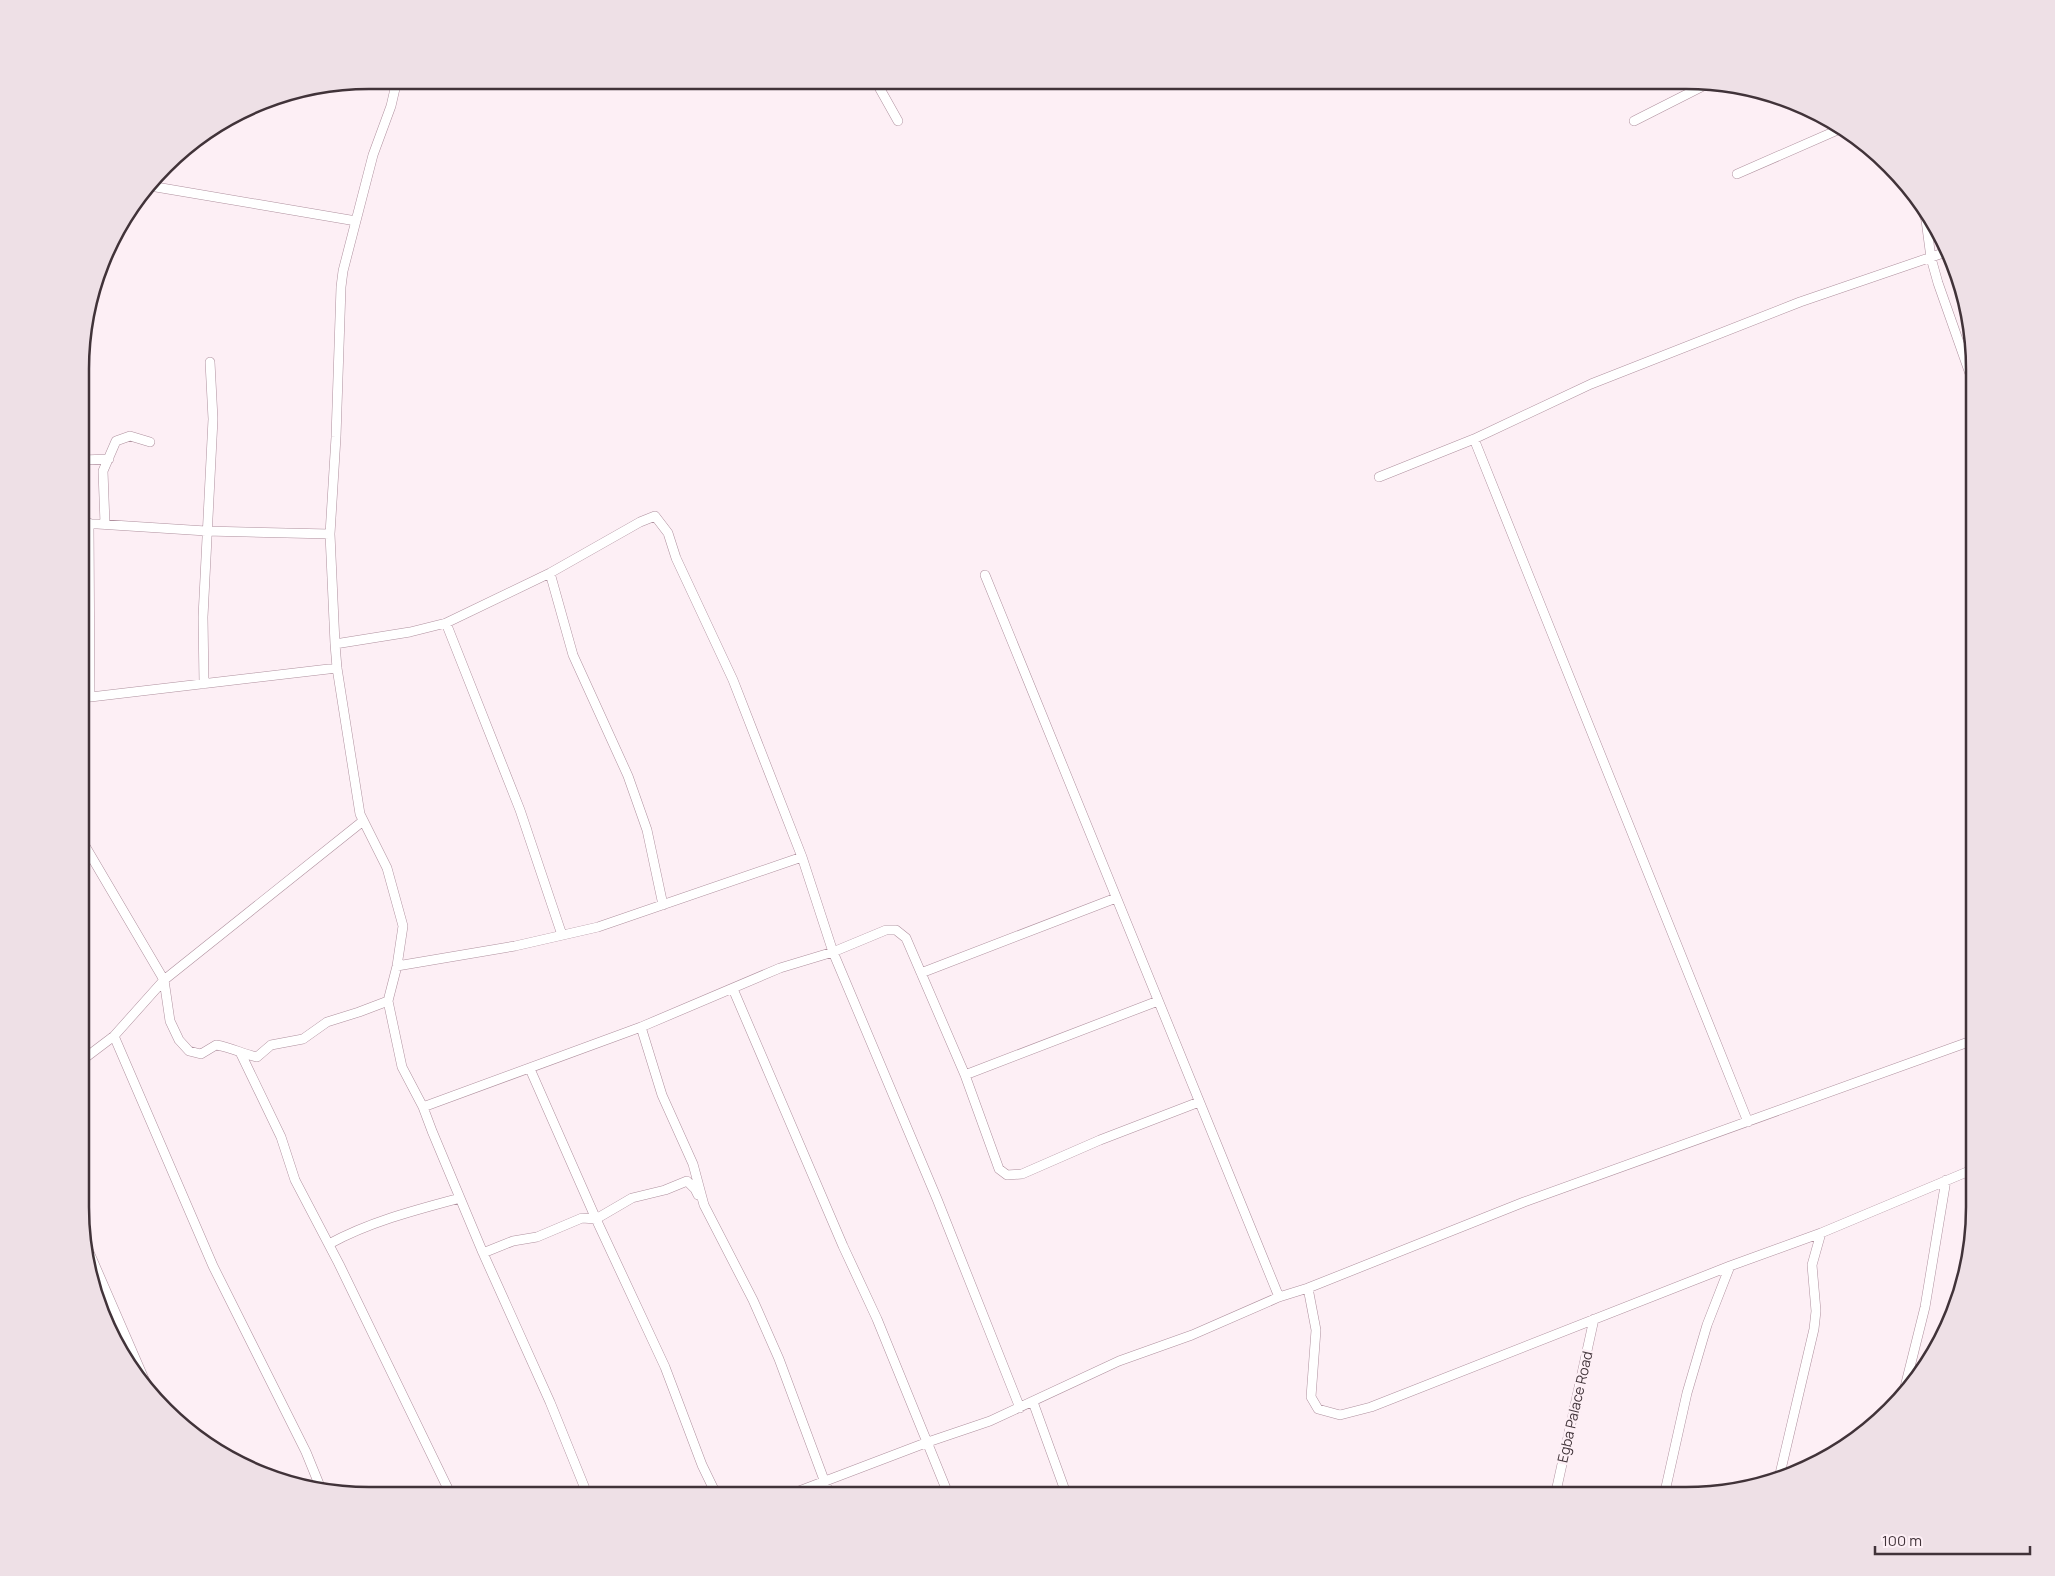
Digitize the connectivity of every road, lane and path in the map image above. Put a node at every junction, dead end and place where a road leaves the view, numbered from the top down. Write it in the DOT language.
graph roads {
  1 [pos="395,89"];
  2 [pos="880,89"];
  3 [pos="1697,89"];
  4 [pos="898,120"];
  5 [pos="1634,121"];
  6 [pos="1835,131"];
  7 [pos="1737,174"];
  8 [pos="156,187"];
  9 [pos="356,221"];
  10 [pos="1927,225"];
  11 [pos="1941,254"];
  12 [pos="1931,258"];
  13 [pos="210,362"];
  14 [pos="1966,362"];
  15 [pos="1474,439"];
  16 [pos="150,442"];
  17 [pos="108,458"];
  18 [pos="89,459"];
  19 [pos="1379,477"];
  20 [pos="89,523"];
  21 [pos="105,524"];
  22 [pos="206,531"];
  23 [pos="330,534"];
  24 [pos="550,573"];
  25 [pos="986,575"];
  26 [pos="446,623"];
  27 [pos="335,644"];
  28 [pos="337,668"];
  29 [pos="204,684"];
  30 [pos="89,698"];
  31 [pos="363,821"];
  32 [pos="89,850"];
  33 [pos="802,857"];
  34 [pos="1116,898"];
  35 [pos="663,905"];
  36 [pos="562,936"];
  37 [pos="834,952"];
  38 [pos="397,966"];
  39 [pos="921,973"];
  40 [pos="164,980"];
  41 [pos="733,989"];
  42 [pos="388,1001"];
  43 [pos="1158,1001"];
  44 [pos="642,1027"];
  45 [pos="114,1036"];
  46 [pos="1966,1043"];
  47 [pos="89,1052"];
  48 [pos="241,1054"];
  49 [pos="530,1069"];
  50 [pos="965,1075"];
  51 [pos="1199,1102"];
  52 [pos="424,1107"];
  53 [pos="1748,1122"];
  54 [pos="1966,1172"];
  55 [pos="1946,1180"];
  56 [pos="460,1198"];
  57 [pos="596,1219"];
  58 [pos="1821,1233"];
  59 [pos="328,1244"];
  60 [pos="483,1253"];
  61 [pos="1730,1266"];
  62 [pos="95,1267"];
  63 [pos="1308,1288"];
  64 [pos="1279,1297"];
  65 [pos="1594,1319"];
  66 [pos="766,1340"];
  67 [pos="139,1367"];
  68 [pos="1907,1380"];
  69 [pos="1033,1402"];
  70 [pos="1020,1408"];
  71 [pos="928,1442"];
  72 [pos="1781,1470"];
  73 [pos="824,1480"];
  74 [pos="318,1483"];
  75 [pos="447,1487"];
  76 [pos="584,1487"];
  77 [pos="713,1487"];
  78 [pos="807,1487"];
  79 [pos="827,1487"];
  80 [pos="946,1487"];
  81 [pos="1064,1487"];
  82 [pos="1557,1487"];
  83 [pos="1666,1487"];
  1 -- 9 [label="street"];
  2 -- 4 [label="street"];
  3 -- 5 [label="street"];
  6 -- 7 [label="street"];
  8 -- 9 [label="street"];
  9 -- 23 [label="street"];
  10 -- 12 [label="street"];
  11 -- 12 [label="street"];
  12 -- 14 [label="street"];
  12 -- 15 [label="street"];
  13 -- 22 [label="street"];
  15 -- 19 [label="street"];
  15 -- 53 [label="street"];
  16 -- 17 [label="street"];
  17 -- 18 [label="street"];
  17 -- 21 [label="street"];
  20 -- 21 [label="street"];
  21 -- 22 [label="street"];
  22 -- 23 [label="street"];
  22 -- 29 [label="street"];
  23 -- 27 [label="street"];
  24 -- 26 [label="street"];
  24 -- 33 [label="street"];
  24 -- 35 [label="street"];
  25 -- 34 [label="street"];
  26 -- 27 [label="street"];
  26 -- 36 [label="street"];
  27 -- 28 [label="street"];
  28 -- 29 [label="street"];
  28 -- 31 [label="street"];
  29 -- 30 [label="street"];
  31 -- 38 [label="street"];
  31 -- 40 [label="street"];
  32 -- 40 [label="street"];
  33 -- 35 [label="street"];
  33 -- 37 [label="street"];
  34 -- 39 [label="street"];
  34 -- 43 [label="street"];
  35 -- 36 [label="street"];
  36 -- 38 [label="street"];
  37 -- 39 [label="street"];
  37 -- 41 [label="street"];
  37 -- 70 [label="street"];
  38 -- 42 [label="street"];
  39 -- 50 [label="street"];
  40 -- 45 [label="street"];
  40 -- 48 [label="street"];
  41 -- 44 [label="street"];
  41 -- 71 [label="street"];
  42 -- 48 [label="street"];
  42 -- 52 [label="street"];
  43 -- 50 [label="street"];
  43 -- 51 [label="street"];
  44 -- 49 [label="street"];
  44 -- 73 [label="street"];
  45 -- 47 [label="street"];
  45 -- 74 [label="street"];
  46 -- 53 [label="street"];
  48 -- 59 [label="street"];
  49 -- 52 [label="street"];
  49 -- 57 [label="street"];
  50 -- 51 [label="street"];
  51 -- 64 [label="street"];
  52 -- 56 [label="street"];
  53 -- 63 [label="street"];
  54 -- 55 [label="street"];
  55 -- 58 [label="street"];
  55 -- 68 [label="street"];
  56 -- 59 [label="street"];
  56 -- 60 [label="street"];
  57 -- 60 [label="street"];
  57 -- 66 [label="street"];
  57 -- 77 [label="street"];
  58 -- 61 [label="street"];
  58 -- 72 [label="street"];
  59 -- 75 [label="street"];
  60 -- 76 [label="street"];
  61 -- 65 [label="street"];
  61 -- 83 [label="street"];
  62 -- 67 [label="street"];
  63 -- 64 [label="street"];
  63 -- 65 [label="street"];
  64 -- 69 [label="street"];
  65 -- 82 [label="street, Egba Palace Road"];
  69 -- 70 [label="street"];
  69 -- 81 [label="street"];
  70 -- 71 [label="street"];
  71 -- 73 [label="street"];
  71 -- 80 [label="street"];
  73 -- 78 [label="street"];
  73 -- 79 [label="street"];
}
